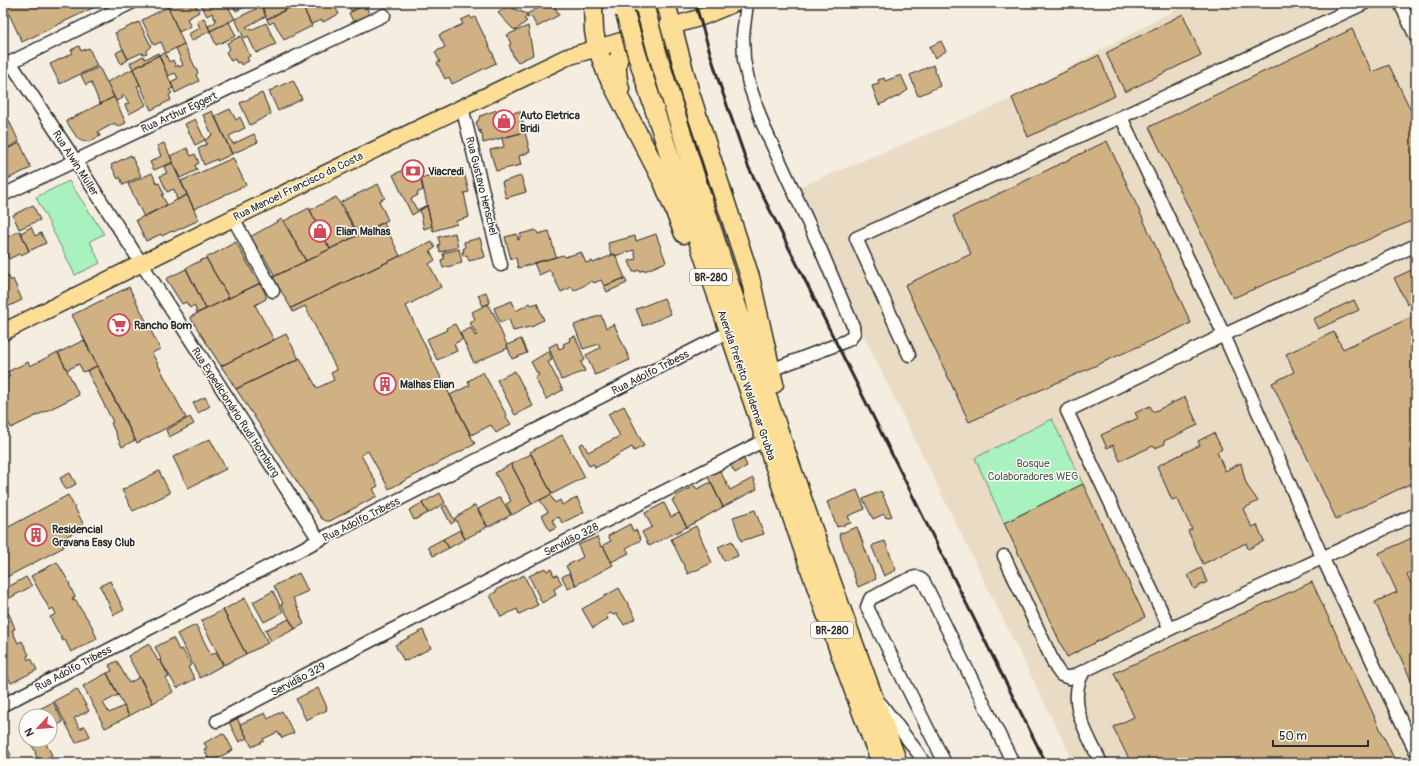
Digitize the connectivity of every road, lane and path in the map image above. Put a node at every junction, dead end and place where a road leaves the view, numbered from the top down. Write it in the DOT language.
graph roads {
  1 [pos="131,3"];
  2 [pos="593,3"];
  3 [pos="666,3"];
  4 [pos="735,3"];
  5 [pos="747,3"];
  6 [pos="1365,3"];
  7 [pos="1400,3"];
  8 [pos="644,5"];
  9 [pos="623,8"];
  10 [pos="384,15"];
  11 [pos="672,26"];
  12 [pos="1416,37"];
  13 [pos="597,47"];
  14 [pos="677,48"];
  15 [pos="7,64"];
  16 [pos="462,107"];
  17 [pos="627,112"];
  18 [pos="1121,117"];
  19 [pos="75,160"];
  20 [pos="3,195"];
  21 [pos="233,218"];
  22 [pos="1416,245"];
  23 [pos="141,264"];
  24 [pos="501,265"];
  25 [pos="273,291"];
  26 [pos="3,332"];
  27 [pos="1224,335"];
  28 [pos="721,336"];
  29 [pos="909,355"];
  30 [pos="771,370"];
  31 [pos="761,442"];
  32 [pos="786,450"];
  33 [pos="785,496"];
  34 [pos="1416,514"];
  35 [pos="319,540"];
  36 [pos="1004,556"];
  37 [pos="1322,557"];
  38 [pos="1170,629"];
  39 [pos="380,636"];
  40 [pos="1084,672"];
  41 [pos="871,692"];
  42 [pos="3,705"];
  43 [pos="217,721"];
  44 [pos="1416,752"];
  45 [pos="881,763"];
  46 [pos="898,763"];
  47 [pos="924,763"];
  48 [pos="945,763"];
  49 [pos="1013,763"];
  50 [pos="1101,763"];
  1 -- 15 [label="street"];
  2 -- 13 [label="highway"];
  3 -- 11 [label="highway"];
  4 -- 11 [label="main road, Rua Manoel Francisco da Costa"];
  5 -- 30 [label="street"];
  6 -- 18 [label="street"];
  7 -- 12 [label="street"];
  8 -- 32 [label="highway, Avenida Prefeito Waldemar Grubba / BR-280, bridge"];
  9 -- 33 [label="highway, Avenida Prefeito Waldemar Grubba / BR-280, bridge"];
  10 -- 19 [label="street, Rua Arthur Eggert"];
  11 -- 13 [label="main road, Rua Manoel Francisco da Costa"];
  11 -- 14 [label="highway"];
  13 -- 16 [label="main road, Rua Manoel Francisco da Costa"];
  13 -- 17 [label="highway"];
  14 -- 17 [label="highway"];
  14 -- 30 [label="highway"];
  15 -- 19 [label="street, Rua Alwin Müller"];
  16 -- 21 [label="main road, Rua Manoel Francisco da Costa"];
  16 -- 24 [label="street, Rua Gustavo Henschel"];
  17 -- 28 [label="highway"];
  18 -- 27 [label="street"];
  18 -- 29 [label="street"];
  19 -- 20 [label="street, Rua Arthur Eggert"];
  19 -- 23 [label="street, Rua Alwin Müller"];
  21 -- 23 [label="main road, Rua Manoel Francisco da Costa"];
  21 -- 25 [label="street"];
  22 -- 27 [label="street"];
  23 -- 26 [label="main road, Rua Manoel Francisco da Costa"];
  23 -- 35 [label="street, Rua Expedicionário Rudi Hornburg"];
  27 -- 37 [label="street"];
  27 -- 38 [label="street"];
  28 -- 31 [label="highway"];
  28 -- 35 [label="street, Rua Adolfo Tribess"];
  30 -- 32 [label="highway"];
  31 -- 33 [label="highway"];
  31 -- 39 [label="street, Servidão 328"];
  32 -- 41 [label="highway, Avenida Prefeito Waldemar Grubba / BR-280"];
  33 -- 45 [label="highway, Avenida Prefeito Waldemar Grubba / BR-280"];
  34 -- 37 [label="street"];
  35 -- 42 [label="street, Rua Adolfo Tribess"];
  36 -- 40 [label="street"];
  37 -- 38 [label="street"];
  37 -- 44 [label="street"];
  38 -- 40 [label="street"];
  39 -- 43 [label="street, Servidão 329"];
  40 -- 50 [label="street"];
  41 -- 46 [label="highway, Avenida Prefeito Waldemar Grubba / BR-280"];
  41 -- 47 [label="street"];
  48 -- 49 [label="street"];
}
